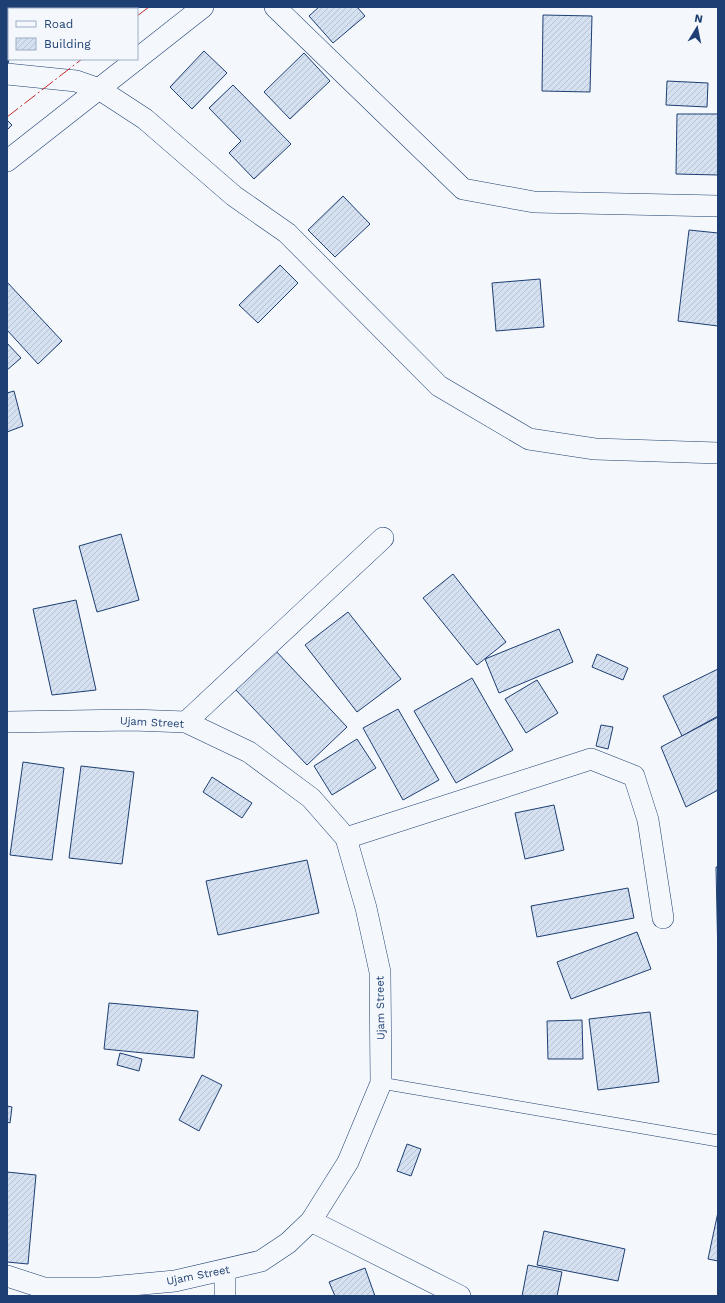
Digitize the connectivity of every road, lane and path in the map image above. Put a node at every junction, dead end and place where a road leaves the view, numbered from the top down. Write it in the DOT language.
graph roads {
  1 [pos="203,7"];
  2 [pos="275,7"];
  3 [pos="138,58"];
  4 [pos="136,60"];
  5 [pos="7,74"];
  6 [pos="99,89"];
  7 [pos="7,160"];
  8 [pos="718,206"];
  9 [pos="718,453"];
  10 [pos="383,538"];
  11 [pos="7,722"];
  12 [pos="186,722"];
  13 [pos="346,838"];
  14 [pos="663,918"];
  15 [pos="381,1083"];
  16 [pos="718,1141"];
  17 [pos="312,1221"];
  18 [pos="225,1270"];
  19 [pos="16,1285"];
  20 [pos="225,1296"];
  21 [pos="460,1296"];
  1 -- 3 [label="street"];
  2 -- 8 [label="street"];
  4 -- 6 [label="street"];
  5 -- 6 [label="street"];
  6 -- 7 [label="street"];
  6 -- 9 [label="street"];
  10 -- 12 [label="street"];
  11 -- 12 [label="street, Ujam Street"];
  12 -- 13 [label="street, Ujam Street"];
  13 -- 14 [label="street"];
  13 -- 15 [label="street, Ujam Street"];
  15 -- 16 [label="lane"];
  15 -- 17 [label="street, Ujam Street"];
  17 -- 18 [label="street, Ujam Street"];
  17 -- 21 [label="street"];
  18 -- 19 [label="street, Ujam Street"];
  18 -- 20 [label="street"];
}
